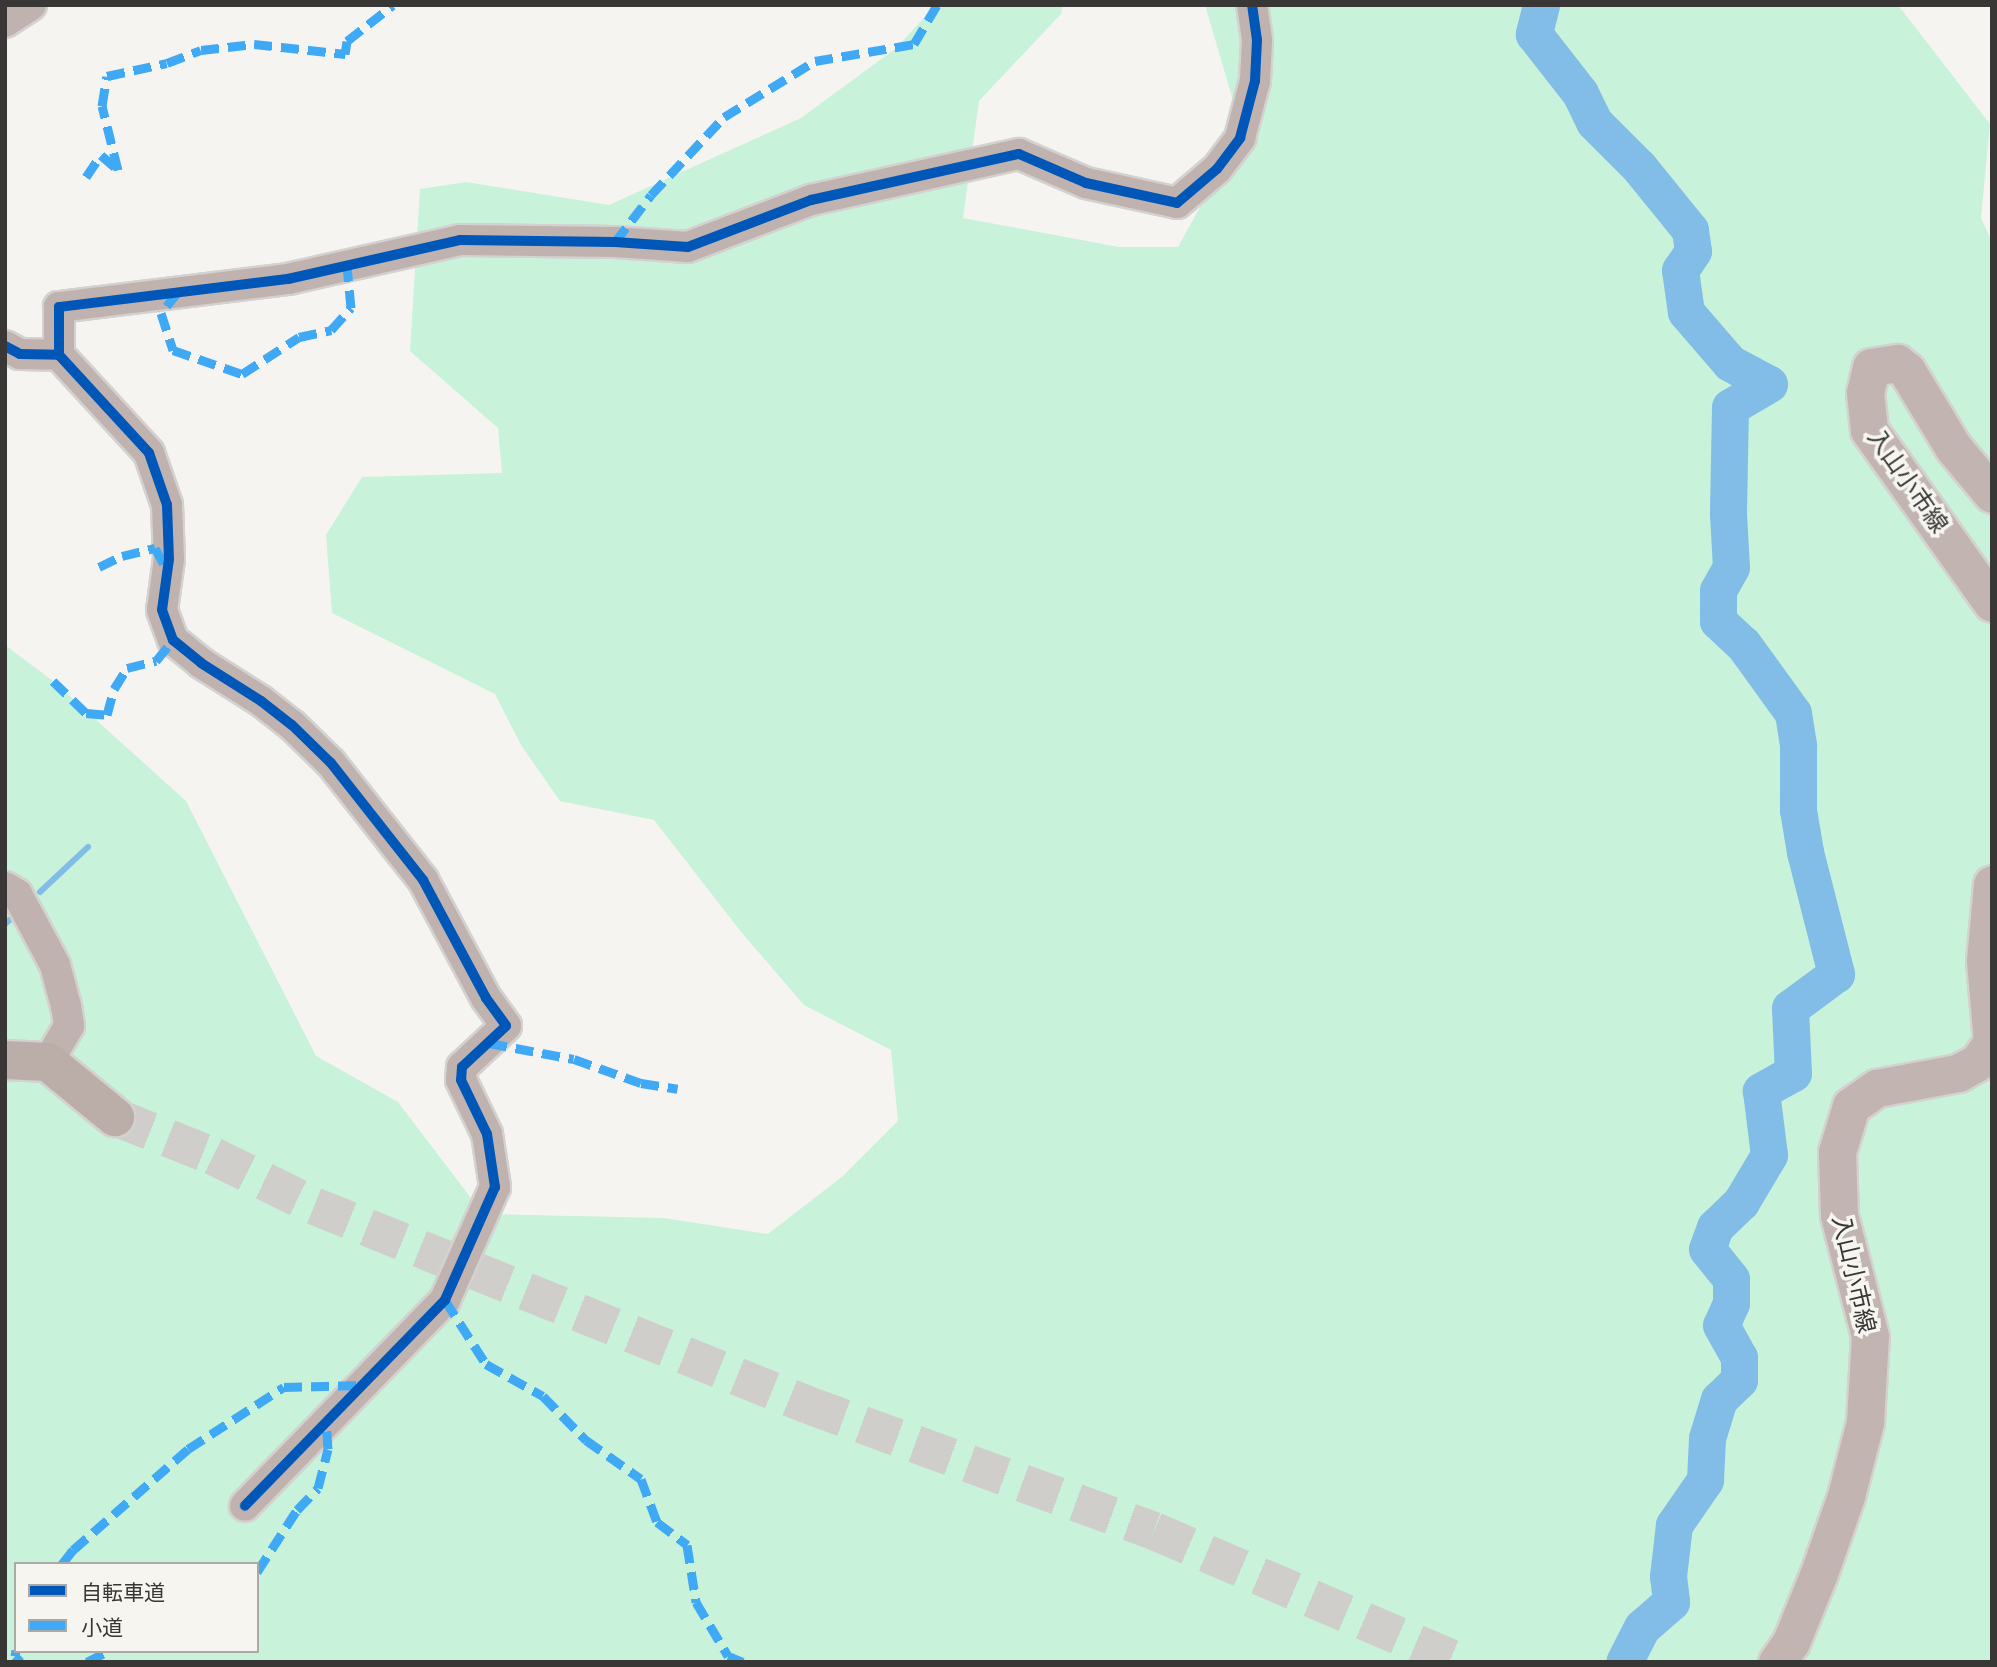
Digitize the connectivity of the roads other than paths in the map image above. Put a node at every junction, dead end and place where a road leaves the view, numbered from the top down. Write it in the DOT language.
graph roads {
  1 [pos="31,5"];
  2 [pos="1252,5"];
  3 [pos="5,22"];
  4 [pos="5,346"];
  5 [pos="59,355"];
  6 [pos="1992,494"];
  7 [pos="1992,603"];
  8 [pos="1992,884"];
  9 [pos="5,887"];
  10 [pos="23,1060"];
  11 [pos="116,1117"];
  12 [pos="245,1506"];
  13 [pos="1777,1662"];
  1 -- 3 [label="street"];
  2 -- 5 [label="street"];
  4 -- 5 [label="street"];
  5 -- 12 [label="street"];
  6 -- 7 [label="main road, 入山小市線"];
  8 -- 13 [label="main road, 入山小市線"];
  9 -- 10 [label="street"];
  10 -- 11 [label="highway"];
}
